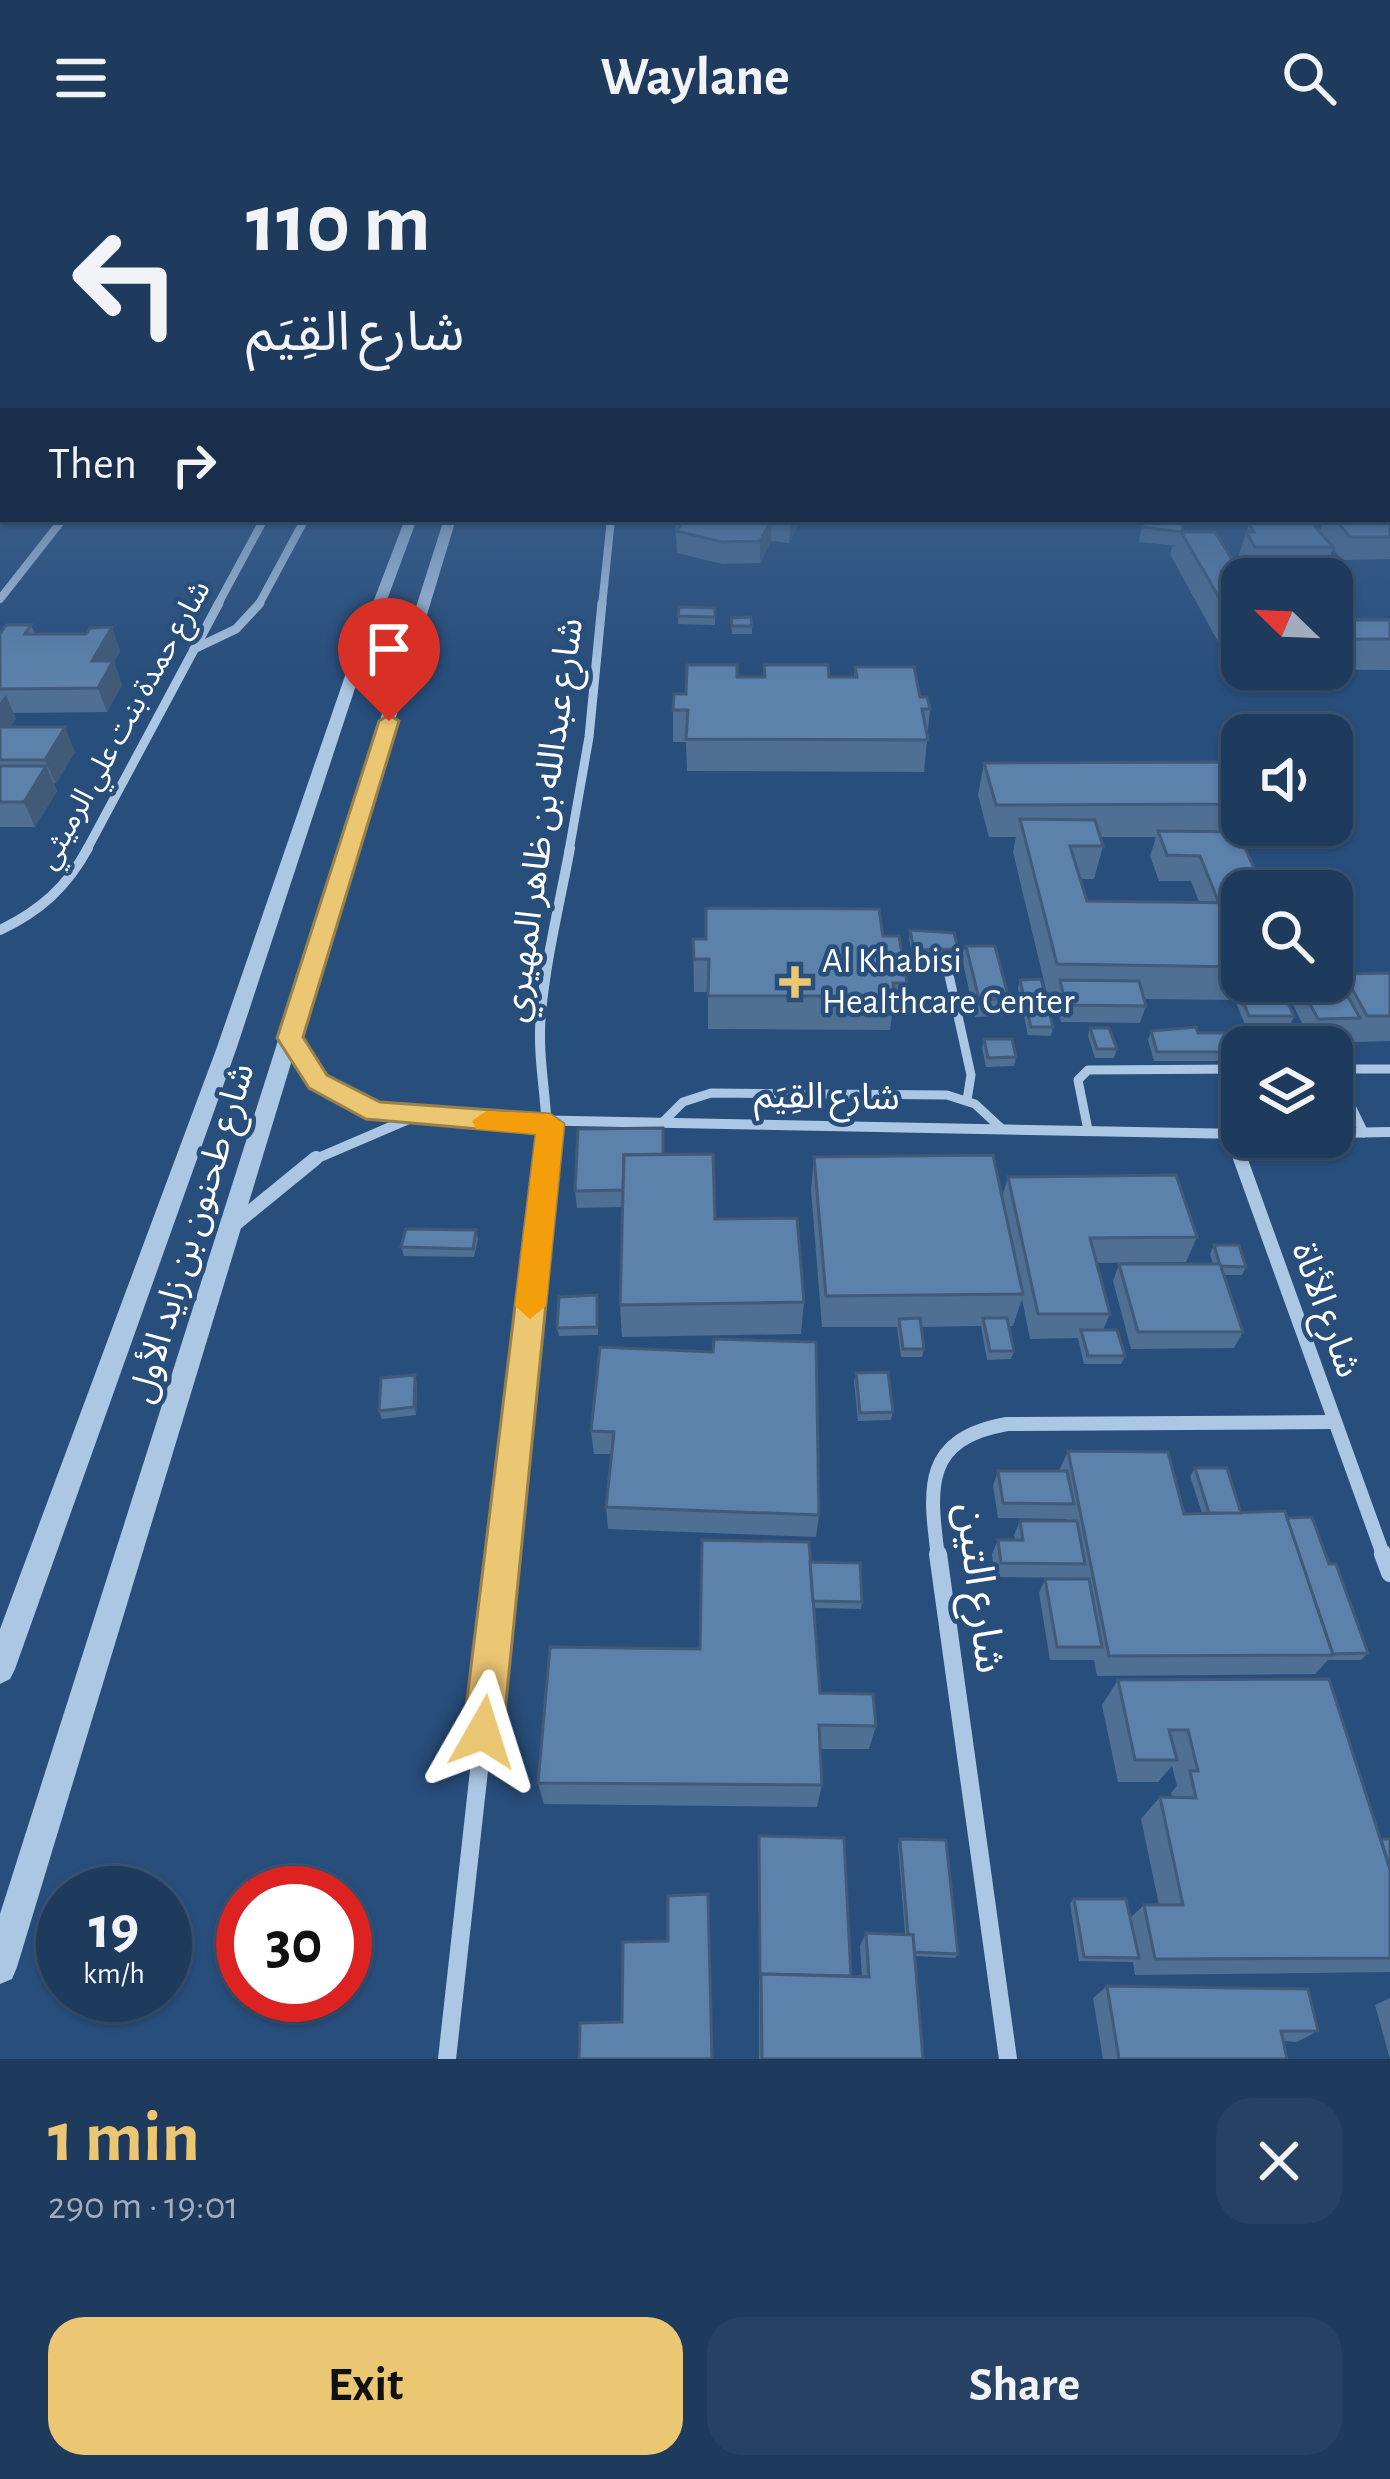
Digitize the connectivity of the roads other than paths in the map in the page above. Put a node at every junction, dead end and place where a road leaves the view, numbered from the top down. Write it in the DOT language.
graph roads {
  1 [pos="61,522"];
  2 [pos="262,522"];
  3 [pos="302,522"];
  4 [pos="410,522"];
  5 [pos="450,522"];
  6 [pos="611,522"];
  7 [pos="0,599"];
  8 [pos="194,649"];
  9 [pos="0,930"];
  10 [pos="947,966"];
  11 [pos="290,1038"];
  12 [pos="1221,1069"];
  13 [pos="1353,1070"];
  14 [pos="1390,1070"];
  15 [pos="967,1100"];
  16 [pos="1353,1111"];
  17 [pos="412,1118"];
  18 [pos="550,1124"];
  19 [pos="659,1126"];
  20 [pos="1002,1129"];
  21 [pos="1088,1130"];
  22 [pos="1390,1132"];
  23 [pos="1353,1133"];
  24 [pos="1364,1133"];
  25 [pos="1221,1134"];
  26 [pos="1245,1158"];
  27 [pos="234,1226"];
  28 [pos="1334,1422"];
  29 [pos="1390,1573"];
  30 [pos="22,1605"];
  31 [pos="0,1645"];
  32 [pos="0,1669"];
  33 [pos="0,1966"];
  34 [pos="447,2059"];
  35 [pos="1009,2059"];
  1 -- 7 [label="street"];
  2 -- 8 [label="street, شارع حمدة بنت علي الرميثي"];
  3 -- 8 [label="street"];
  4 -- 30 [label="street, شارع طحنون بن زايد الأول"];
  5 -- 11 [label="street, شارع طحنون بن زايد الأول"];
  6 -- 18 [label="street, شارع عبدالله بن ظاهر المهيري"];
  8 -- 9 [label="street, شارع حمدة بنت علي الرميثي"];
  10 -- 15 [label="lane"];
  11 -- 17 [label="street, شارع القِيَم"];
  11 -- 27 [label="street, شارع طحنون بن زايد الأول"];
  12 -- 21 [label="lane"];
  13 -- 14 [label="lane"];
  15 -- 19 [label="lane"];
  15 -- 20 [label="lane"];
  16 -- 24 [label="lane"];
  17 -- 18 [label="street, شارع القِيَم"];
  17 -- 27 [label="street, شارع القِيَم"];
  18 -- 19 [label="street, شارع القِيَم"];
  18 -- 34 [label="street, شارع عبدالله بن ظاهر المهيري"];
  19 -- 20 [label="street, شارع القِيَم"];
  20 -- 21 [label="street, شارع القِيَم"];
  21 -- 25 [label="street, شارع القِيَم"];
  22 -- 24 [label="street"];
  23 -- 24 [label="street"];
  26 -- 28 [label="street, شارع الأناة"];
  27 -- 33 [label="street, شارع طحنون بن زايد الأول"];
  28 -- 29 [label="street, شارع الأناة"];
  28 -- 35 [label="street, شارع التين"];
  30 -- 31 [label="street"];
  30 -- 32 [label="street, شارع طحنون بن زايد الأول"];
}
